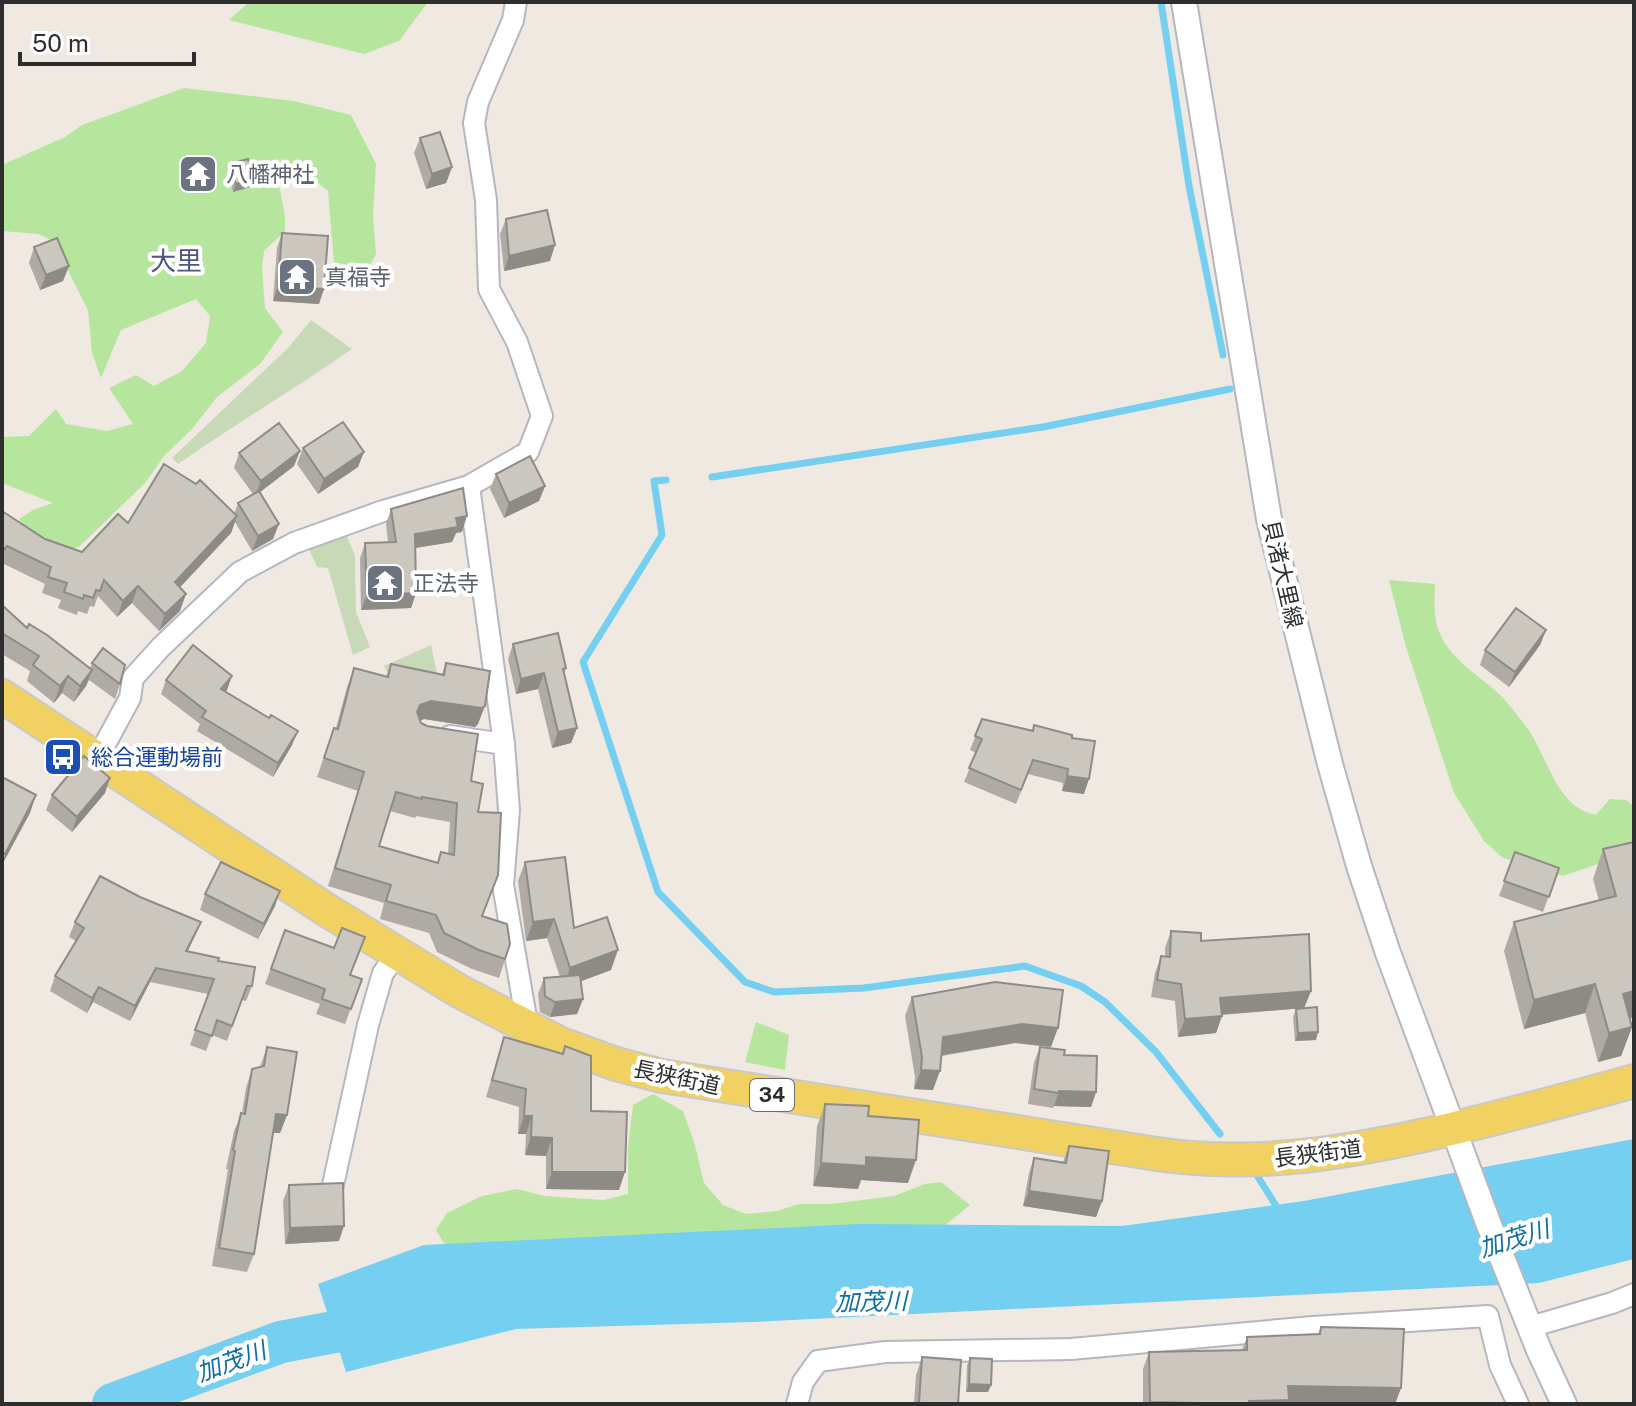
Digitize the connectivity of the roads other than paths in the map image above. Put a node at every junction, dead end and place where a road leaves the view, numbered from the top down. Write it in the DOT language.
graph roads {
  1 [pos="516,2"];
  2 [pos="1184,2"];
  3 [pos="469,486"];
  4 [pos="2,696"];
  5 [pos="436,734"];
  6 [pos="504,744"];
  7 [pos="97,759"];
  8 [pos="398,953"];
  9 [pos="528,1029"];
  10 [pos="1634,1081"];
  11 [pos="1458,1143"];
  12 [pos="333,1185"];
  13 [pos="1634,1294"];
  14 [pos="1527,1321"];
  15 [pos="797,1404"];
  16 [pos="1518,1404"];
  17 [pos="1564,1404"];
  1 -- 3 [label="street"];
  2 -- 11 [label="street, 貝渚大里線"];
  3 -- 6 [label="street"];
  3 -- 7 [label="street"];
  4 -- 7 [label="main road, 長狭街道 / 34"];
  5 -- 6 [label="street"];
  6 -- 9 [label="street"];
  7 -- 8 [label="main road, 長狭街道 / 34"];
  8 -- 9 [label="main road, 長狭街道 / 34"];
  8 -- 12 [label="street"];
  9 -- 11 [label="main road, 長狭街道 / 34"];
  10 -- 11 [label="main road, 長狭街道 / 34"];
  11 -- 14 [label="street, 貝渚大里線"];
  13 -- 14 [label="street"];
  14 -- 17 [label="street, 貝渚大里線"];
  15 -- 16 [label="street"];
}
